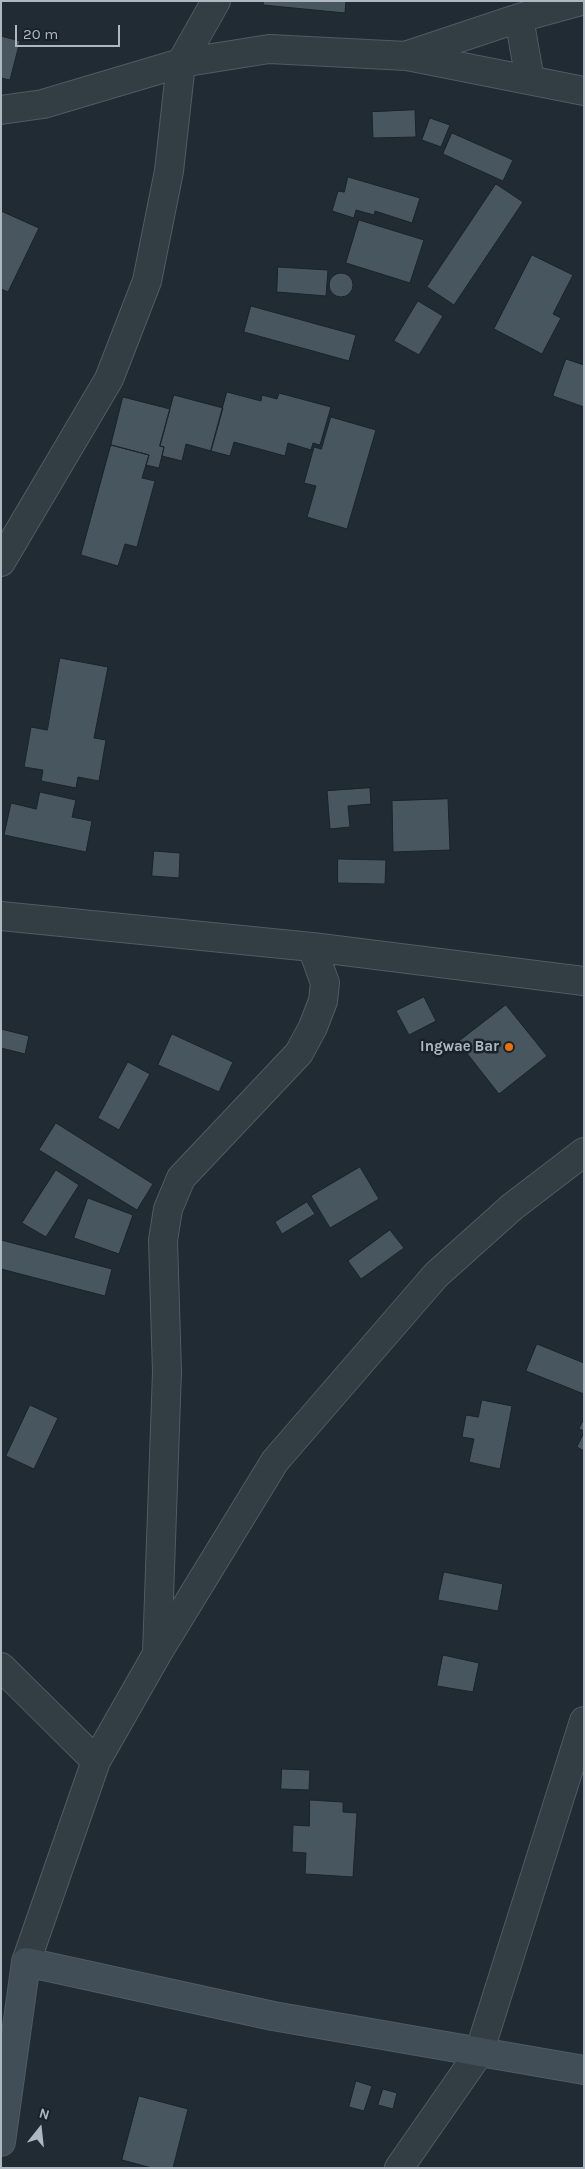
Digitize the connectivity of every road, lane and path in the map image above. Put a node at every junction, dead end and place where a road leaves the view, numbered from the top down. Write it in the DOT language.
graph roads {
  1 [pos="216,1"];
  2 [pos="581,1"];
  3 [pos="519,18"];
  4 [pos="407,56"];
  5 [pos="181,63"];
  6 [pos="530,80"];
  7 [pos="584,91"];
  8 [pos="1,110"];
  9 [pos="1,562"];
  10 [pos="1,916"];
  11 [pos="312,947"];
  12 [pos="584,981"];
  13 [pos="584,1152"];
  14 [pos="157,1654"];
  15 [pos="1,1667"];
  16 [pos="584,1721"];
  17 [pos="96,1761"];
  18 [pos="26,1962"];
  19 [pos="479,2054"];
  20 [pos="584,2070"];
  21 [pos="1,2142"];
  22 [pos="399,2168"];
  1 -- 5 [label="street"];
  2 -- 3 [label="street"];
  3 -- 4 [label="street"];
  3 -- 6 [label="street"];
  4 -- 5 [label="street"];
  4 -- 6 [label="street"];
  5 -- 8 [label="street"];
  5 -- 9 [label="street"];
  6 -- 7 [label="street"];
  10 -- 11 [label="street"];
  11 -- 12 [label="street"];
  11 -- 14 [label="street"];
  13 -- 14 [label="street"];
  14 -- 17 [label="street"];
  15 -- 17 [label="street"];
  16 -- 19 [label="street"];
  17 -- 18 [label="street"];
  18 -- 19 [label="street"];
  18 -- 21 [label="street"];
  19 -- 20 [label="street"];
  19 -- 22 [label="street"];
}
